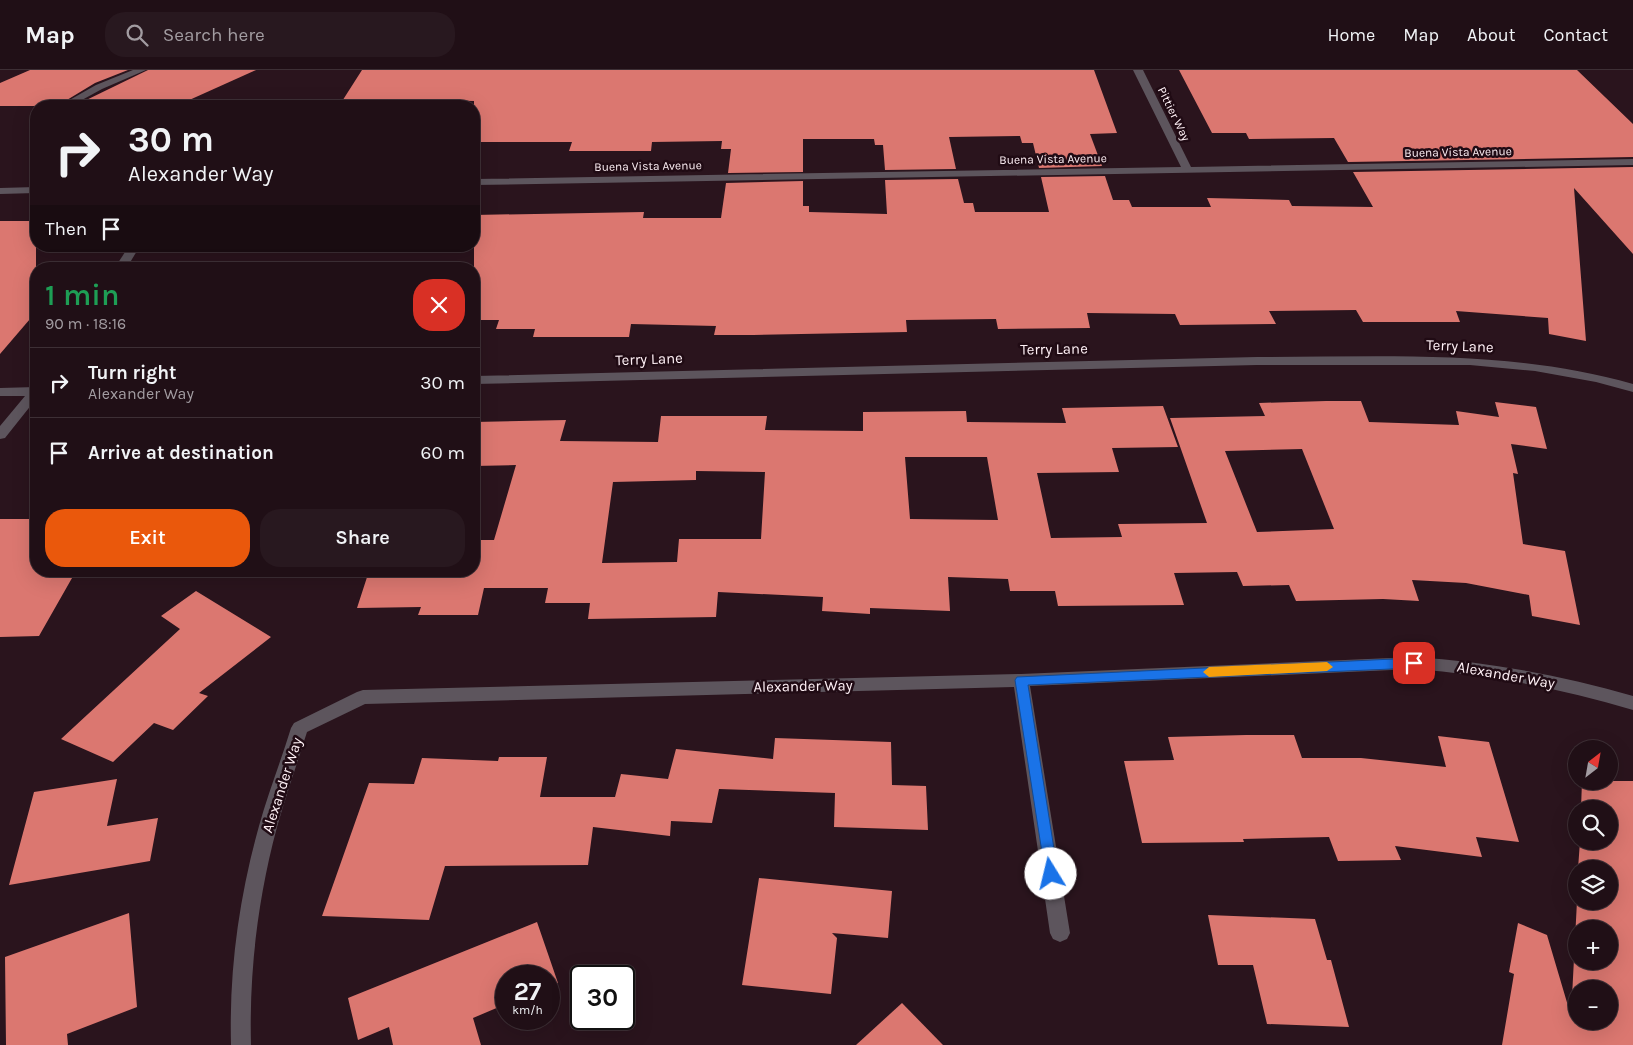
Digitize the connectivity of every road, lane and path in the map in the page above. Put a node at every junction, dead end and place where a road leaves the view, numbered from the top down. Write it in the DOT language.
graph roads {
  1 [pos="141,70"];
  2 [pos="1138,70"];
  3 [pos="76,100"];
  4 [pos="1633,162"];
  5 [pos="1187,170"];
  6 [pos="480,182"];
  7 [pos="30,190"];
  8 [pos="0,191"];
  9 [pos="480,380"];
  10 [pos="1633,388"];
  11 [pos="0,392"];
  12 [pos="30,392"];
  13 [pos="30,399"];
  14 [pos="0,435"];
  15 [pos="1021,680"];
  16 [pos="1633,704"];
  17 [pos="1060,933"];
  18 [pos="241,1045"];
  1 -- 3 [label="street"];
  2 -- 5 [label="street, Pittier Way"];
  4 -- 5 [label="street, Buena Vista Avenue"];
  5 -- 6 [label="street, Buena Vista Avenue"];
  7 -- 8 [label="street"];
  9 -- 10 [label="street, Terry Lane"];
  11 -- 12 [label="street"];
  13 -- 14 [label="street"];
  15 -- 16 [label="street, Alexander Way"];
  15 -- 17 [label="street"];
  15 -- 18 [label="street, Alexander Way"];
}
